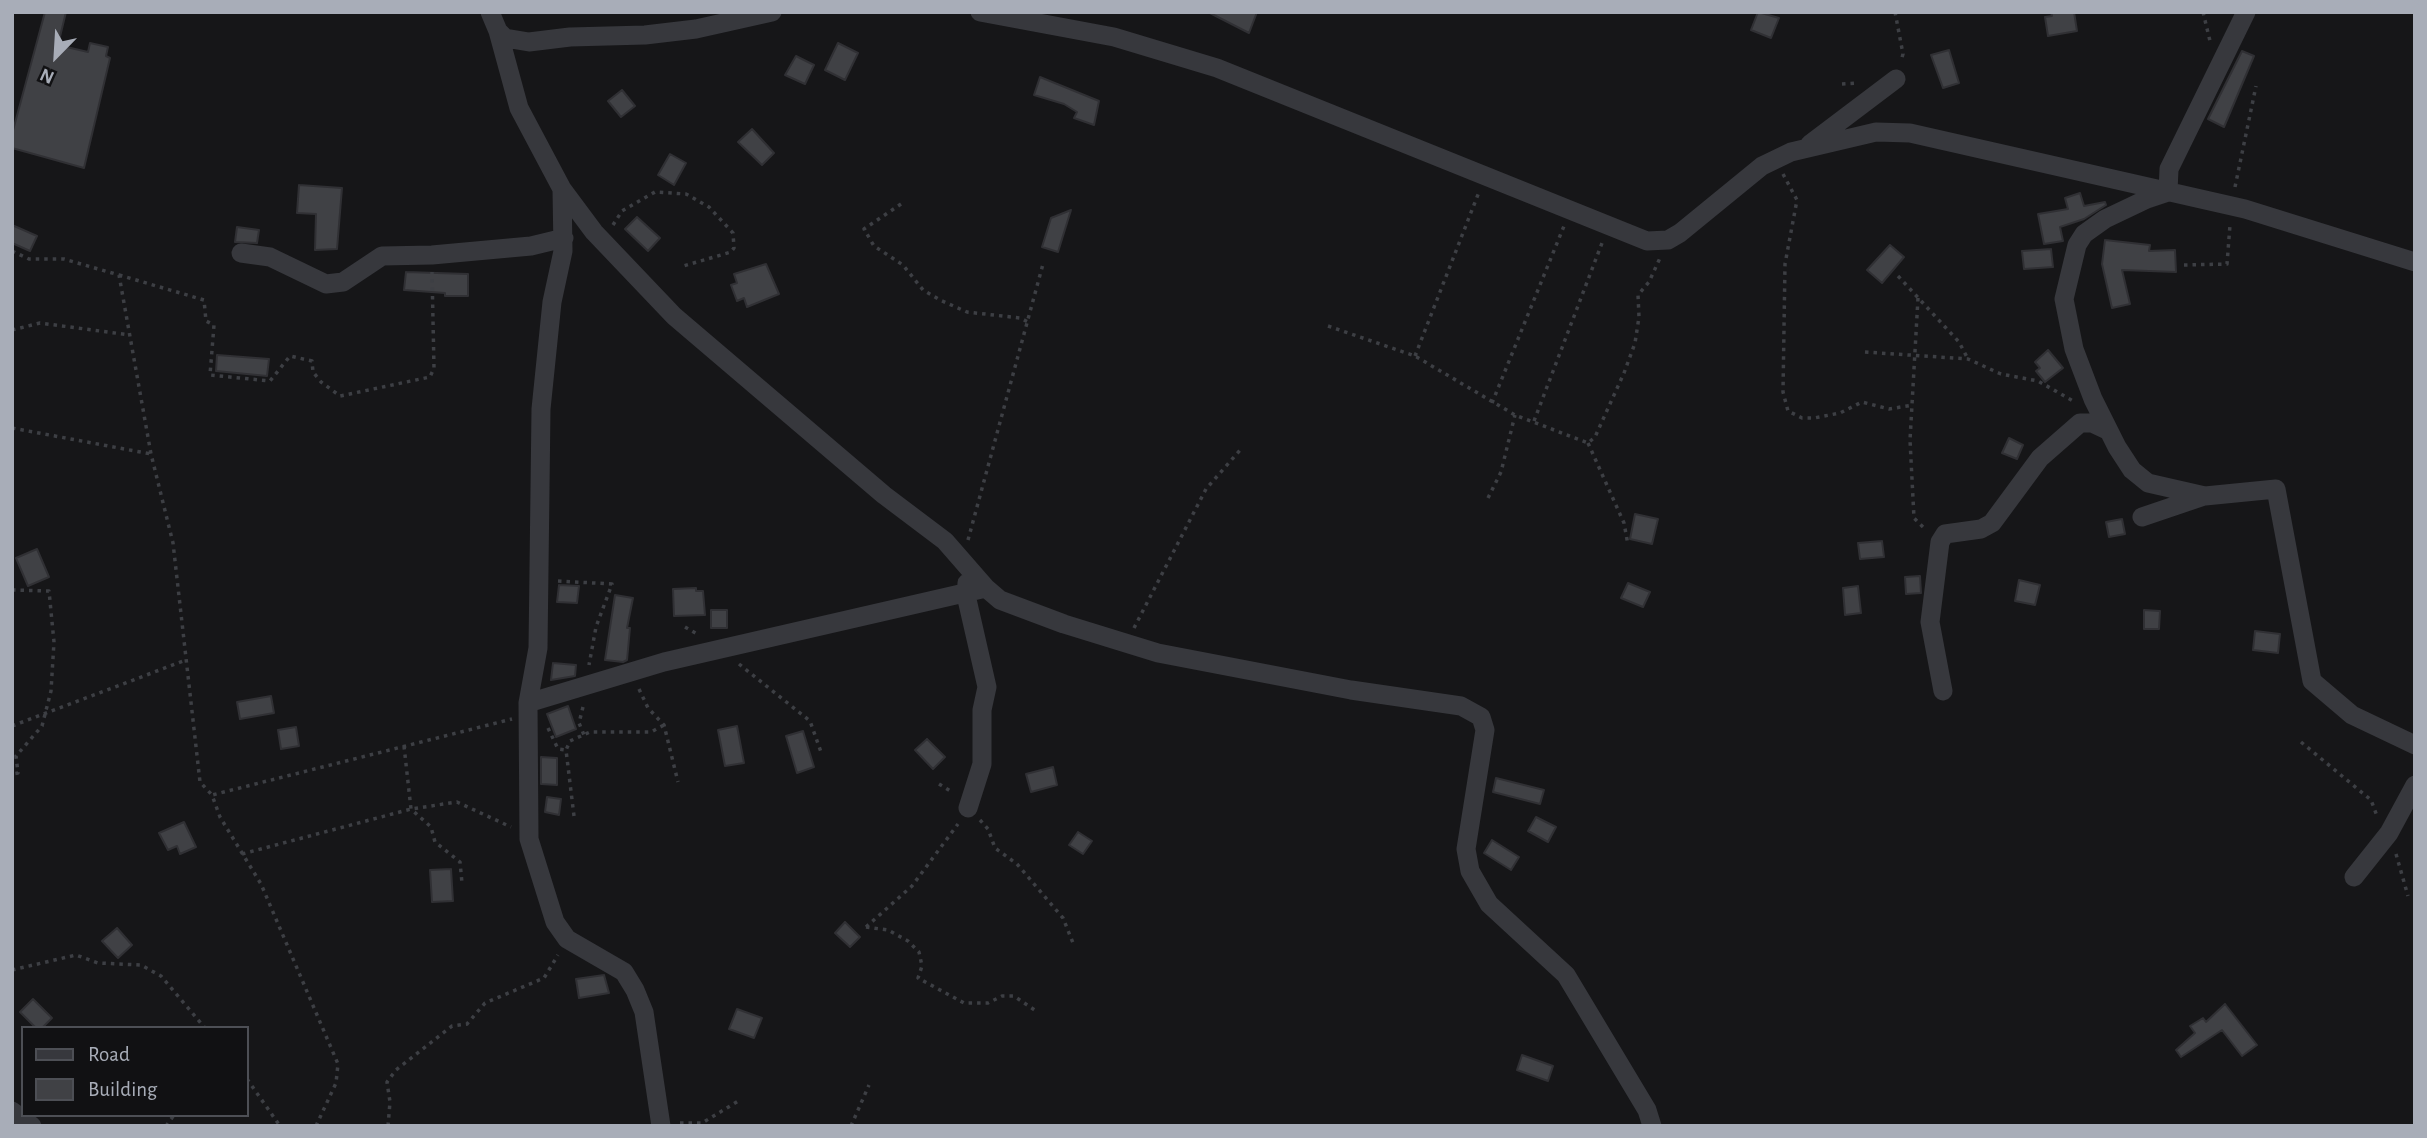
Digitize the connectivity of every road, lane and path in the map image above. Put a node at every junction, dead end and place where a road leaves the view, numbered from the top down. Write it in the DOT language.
graph roads {
  1 [pos="490,12"];
  2 [pos="772,12"];
  3 [pos="980,12"];
  4 [pos="2246,12"];
  5 [pos="498,32"];
  6 [pos="1896,79"];
  7 [pos="2256,86"];
  8 [pos="1804,149"];
  9 [pos="1776,160"];
  10 [pos="1485,175"];
  11 [pos="562,189"];
  12 [pos="2168,192"];
  13 [pos="901,204"];
  14 [pos="2231,206"];
  15 [pos="1571,210"];
  16 [pos="1608,226"];
  17 [pos="564,238"];
  18 [pos="1668,240"];
  19 [pos="602,241"];
  20 [pos="12,251"];
  21 [pos="241,253"];
  22 [pos="432,256"];
  23 [pos="2415,262"];
  24 [pos="1043,264"];
  25 [pos="2184,265"];
  26 [pos="680,267"];
  27 [pos="119,275"];
  28 [pos="1898,276"];
  29 [pos="1918,298"];
  30 [pos="1028,322"];
  31 [pos="1328,326"];
  32 [pos="12,330"];
  33 [pos="130,335"];
  34 [pos="1865,352"];
  35 [pos="1917,355"];
  36 [pos="1415,356"];
  37 [pos="1968,359"];
  38 [pos="1492,403"];
  39 [pos="1913,405"];
  40 [pos="2080,407"];
  41 [pos="1515,415"];
  42 [pos="1534,421"];
  43 [pos="12,428"];
  44 [pos="2109,431"];
  45 [pos="1588,443"];
  46 [pos="1241,449"];
  47 [pos="151,454"];
  48 [pos="2205,496"];
  49 [pos="1488,498"];
  50 [pos="2142,517"];
  51 [pos="1945,534"];
  52 [pos="1628,545"];
  53 [pos="962,562"];
  54 [pos="538,579"];
  55 [pos="986,588"];
  56 [pos="12,590"];
  57 [pos="966,595"];
  58 [pos="685,627"];
  59 [pos="1127,643"];
  60 [pos="721,649"];
  61 [pos="186,660"];
  62 [pos="621,675"];
  63 [pos="587,685"];
  64 [pos="1943,691"];
  65 [pos="528,709"];
  66 [pos="46,712"];
  67 [pos="664,725"];
  68 [pos="12,726"];
  69 [pos="584,734"];
  70 [pos="2301,742"];
  71 [pos="2415,745"];
  72 [pos="404,746"];
  73 [pos="821,752"];
  74 [pos="12,774"];
  75 [pos="678,782"];
  76 [pos="939,784"];
  77 [pos="2415,785"];
  78 [pos="212,794"];
  79 [pos="968,807"];
  80 [pos="411,809"];
  81 [pos="574,816"];
  82 [pos="2386,837"];
  83 [pos="529,839"];
  84 [pos="242,854"];
  85 [pos="2354,877"];
  86 [pos="462,883"];
  87 [pos="2408,896"];
  88 [pos="567,939"];
  89 [pos="1073,943"];
  90 [pos="12,970"];
  91 [pos="1036,1011"];
  92 [pos="203,1026"];
  93 [pos="248,1080"];
  94 [pos="869,1084"];
  95 [pos="740,1100"];
  96 [pos="12,1111"];
  97 [pos="661,1125"];
  98 [pos="32,1126"];
  99 [pos="280,1126"];
  100 [pos="316,1126"];
  101 [pos="388,1126"];
  102 [pos="851,1126"];
  103 [pos="1652,1126"];
  1 -- 5 [label="street"];
  2 -- 5 [label="street"];
  3 -- 10 [label="street"];
  4 -- 12 [label="street"];
  5 -- 11 [label="street"];
  6 -- 8 [label="street"];
  7 -- 14 [label="path"];
  8 -- 9 [label="street"];
  8 -- 12 [label="street"];
  9 -- 18 [label="street"];
  9 -- 39 [label="path"];
  10 -- 15 [label="street"];
  10 -- 36 [label="path"];
  11 -- 17 [label="street"];
  11 -- 19 [label="street"];
  12 -- 14 [label="street"];
  12 -- 44 [label="street"];
  13 -- 30 [label="path"];
  14 -- 23 [label="street"];
  14 -- 25 [label="path"];
  15 -- 16 [label="street"];
  15 -- 38 [label="path"];
  16 -- 18 [label="street"];
  16 -- 42 [label="path"];
  17 -- 22 [label="street"];
  17 -- 54 [label="street"];
  18 -- 45 [label="path"];
  19 -- 26 [label="path"];
  19 -- 53 [label="street"];
  20 -- 27 [label="path"];
  21 -- 22 [label="street"];
  22 -- 27 [label="path"];
  24 -- 30 [label="path"];
  27 -- 33 [label="path"];
  28 -- 29 [label="path"];
  29 -- 35 [label="path"];
  29 -- 37 [label="path"];
  30 -- 53 [label="path"];
  31 -- 36 [label="path"];
  32 -- 33 [label="path"];
  33 -- 47 [label="path"];
  34 -- 35 [label="path"];
  35 -- 37 [label="path"];
  35 -- 39 [label="path"];
  36 -- 38 [label="path"];
  37 -- 40 [label="path"];
  38 -- 41 [label="path"];
  39 -- 51 [label="path"];
  41 -- 42 [label="path"];
  41 -- 49 [label="path"];
  42 -- 45 [label="path"];
  43 -- 47 [label="path"];
  44 -- 48 [label="street"];
  44 -- 51 [label="street"];
  45 -- 52 [label="path"];
  46 -- 59 [label="path"];
  47 -- 61 [label="path"];
  48 -- 50 [label="street"];
  48 -- 71 [label="street"];
  51 -- 64 [label="street"];
  53 -- 55 [label="street"];
  53 -- 57 [label="street"];
  54 -- 63 [label="path"];
  54 -- 65 [label="street"];
  55 -- 57 [label="street"];
  55 -- 59 [label="street"];
  56 -- 66 [label="path"];
  57 -- 60 [label="street"];
  57 -- 79 [label="street"];
  58 -- 60 [label="path"];
  59 -- 103 [label="street"];
  60 -- 62 [label="street"];
  60 -- 73 [label="path"];
  61 -- 66 [label="path"];
  61 -- 78 [label="path"];
  62 -- 63 [label="street"];
  62 -- 67 [label="path"];
  63 -- 65 [label="street"];
  63 -- 69 [label="path"];
  65 -- 72 [label="path"];
  65 -- 83 [label="street"];
  66 -- 68 [label="path"];
  66 -- 74 [label="path"];
  67 -- 69 [label="path"];
  67 -- 75 [label="path"];
  69 -- 81 [label="path"];
  70 -- 82 [label="path"];
  72 -- 78 [label="path"];
  72 -- 80 [label="path"];
  76 -- 79 [label="path"];
  77 -- 82 [label="street"];
  78 -- 84 [label="path"];
  79 -- 89 [label="path"];
  79 -- 91 [label="path"];
  80 -- 83 [label="path"];
  80 -- 84 [label="path"];
  80 -- 86 [label="path"];
  82 -- 85 [label="street"];
  82 -- 87 [label="path"];
  83 -- 88 [label="street"];
  84 -- 100 [label="path"];
  88 -- 97 [label="street"];
  88 -- 101 [label="path"];
  90 -- 92 [label="path"];
  93 -- 99 [label="path"];
  94 -- 102 [label="path"];
  95 -- 97 [label="path"];
  96 -- 98 [label="street"];
}
